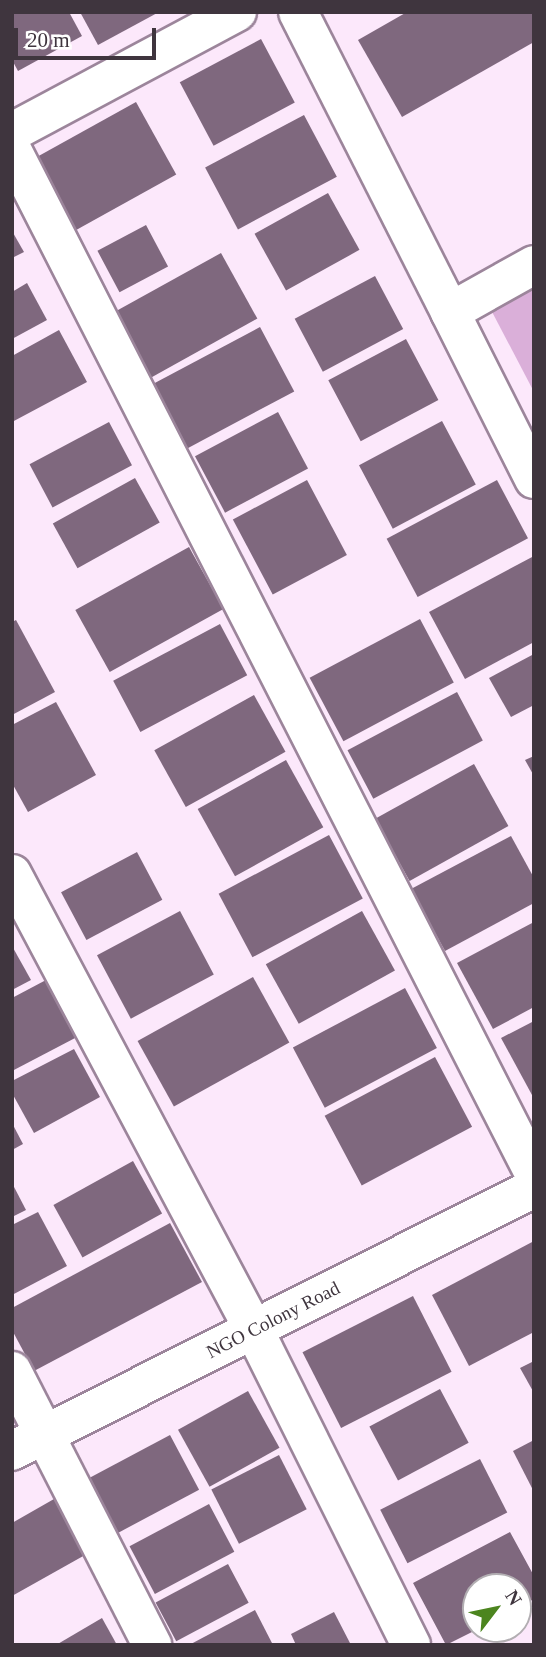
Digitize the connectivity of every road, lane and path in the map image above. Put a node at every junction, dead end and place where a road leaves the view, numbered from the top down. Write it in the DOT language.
graph roads {
  1 [pos="237,12"];
  2 [pos="298,12"];
  3 [pos="12,132"];
  4 [pos="12,150"];
  5 [pos="534,265"];
  6 [pos="450,312"];
  7 [pos="534,479"];
  8 [pos="12,874"];
  9 [pos="534,1173"];
  10 [pos="534,1188"];
  11 [pos="254,1330"];
  12 [pos="12,1371"];
  13 [pos="29,1443"];
  14 [pos="152,1645"];
  15 [pos="411,1645"];
  1 -- 3 [label="street"];
  2 -- 6 [label="street"];
  4 -- 9 [label="street"];
  5 -- 6 [label="street"];
  6 -- 7 [label="street"];
  8 -- 11 [label="street"];
  10 -- 11 [label="street, NGO Colony Road"];
  11 -- 13 [label="street, NGO Colony Road"];
  11 -- 15 [label="street"];
  12 -- 13 [label="street"];
  13 -- 14 [label="street"];
}
